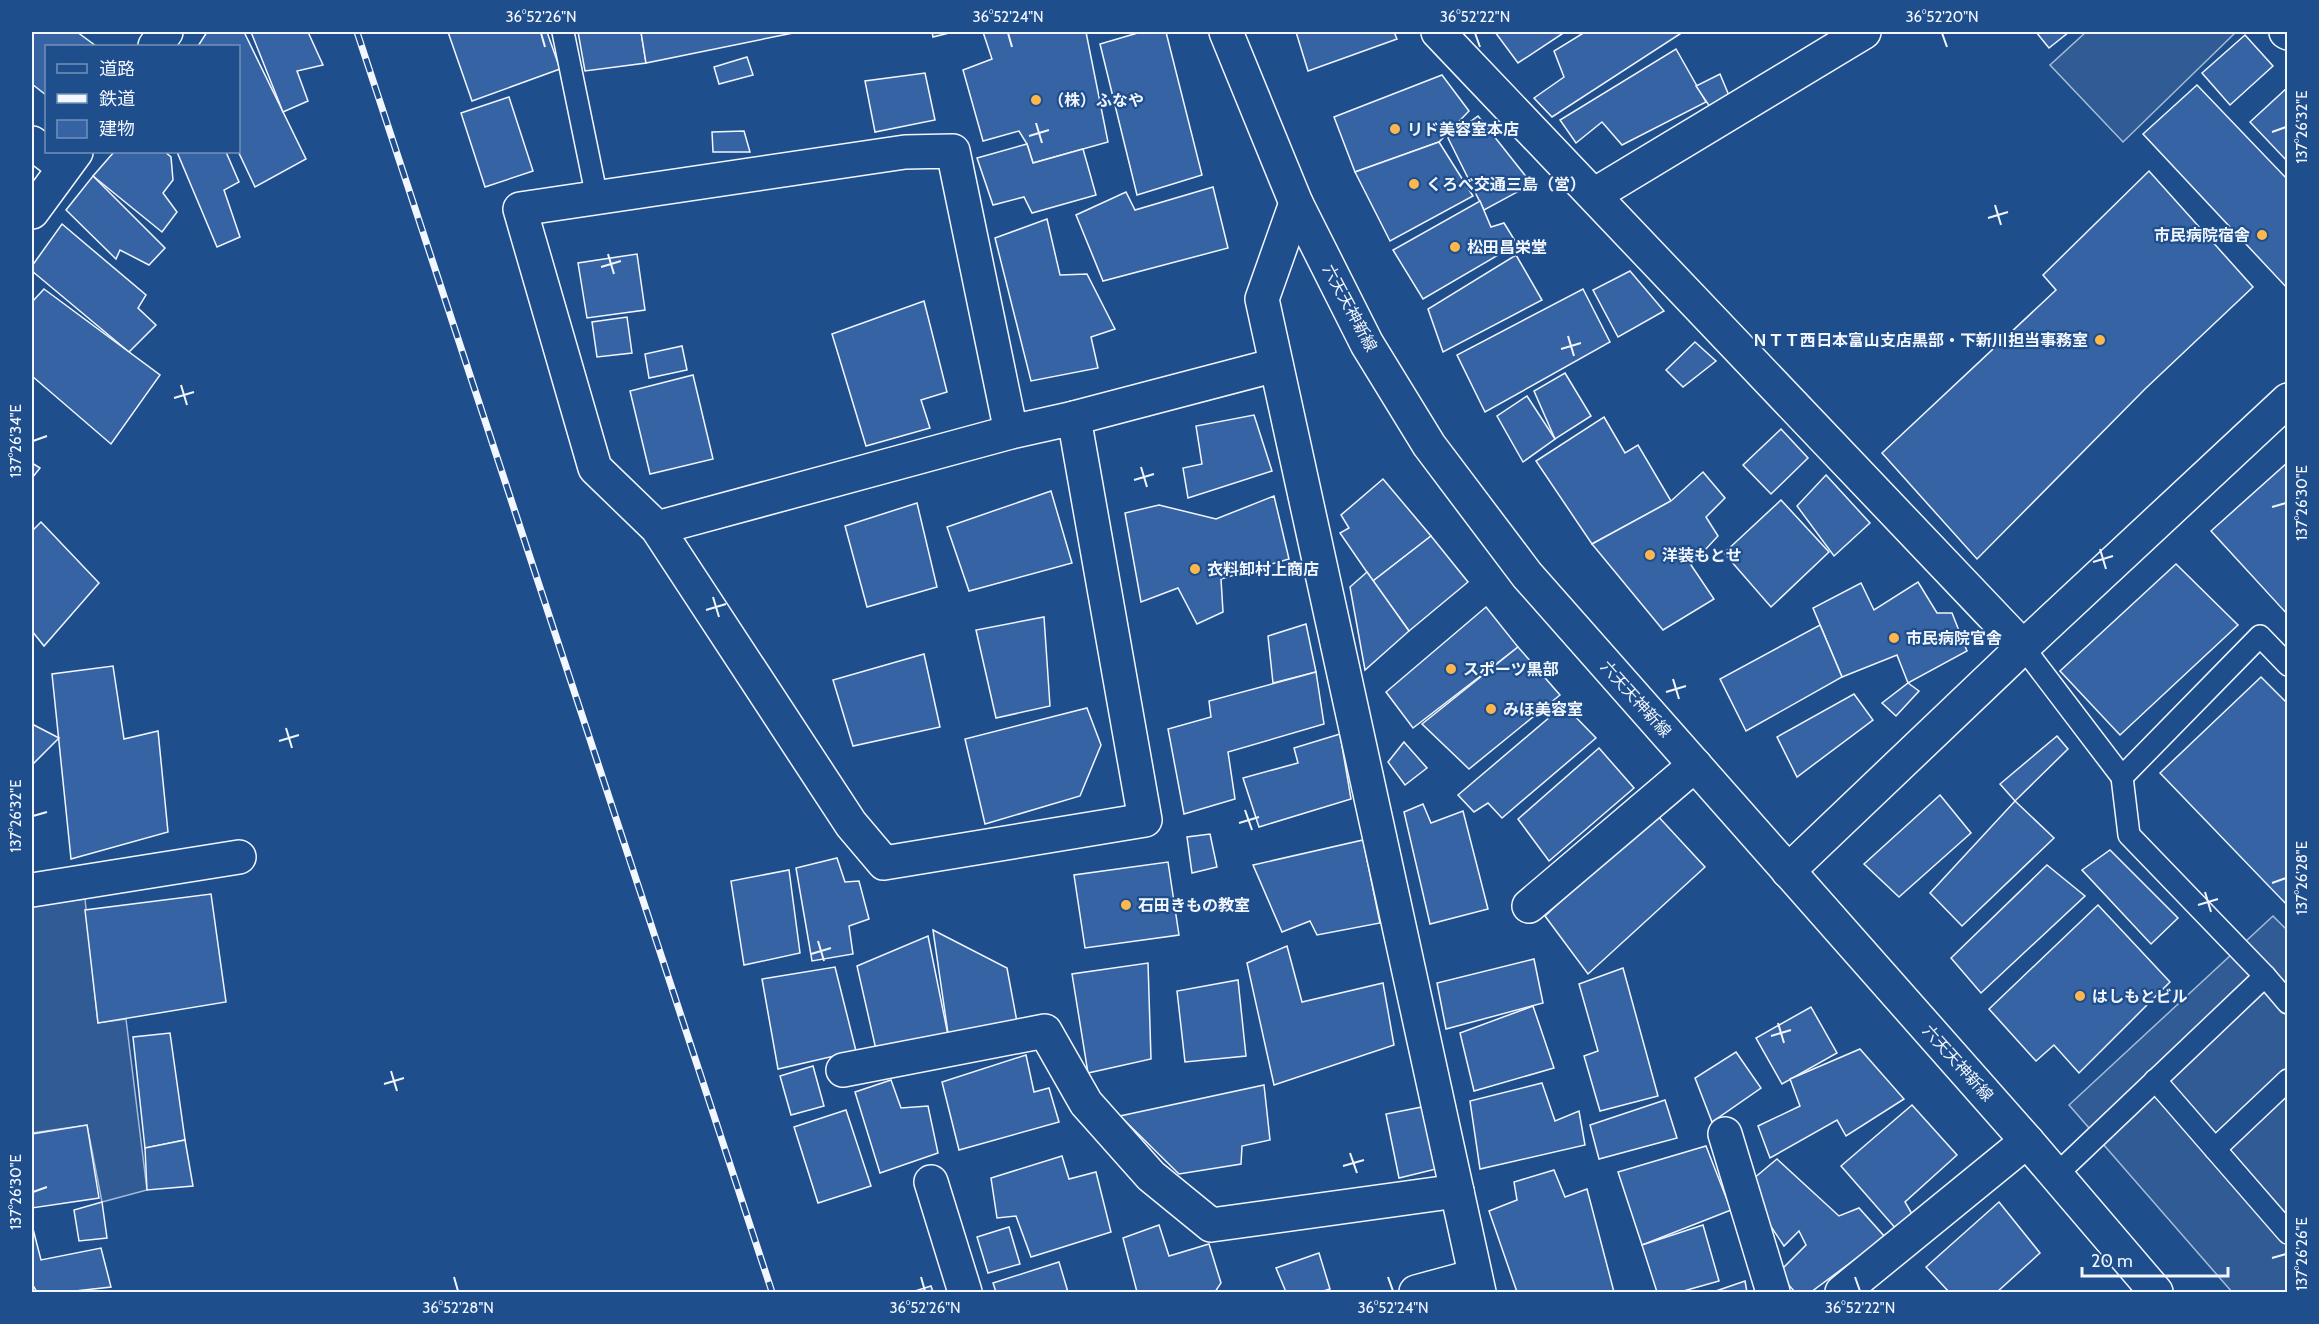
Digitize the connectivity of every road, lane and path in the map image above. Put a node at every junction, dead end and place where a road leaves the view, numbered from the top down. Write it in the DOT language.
graph roads {
  1 [pos="166,32"];
  2 [pos="563,32"];
  3 [pos="1226,32"];
  4 [pos="1438,32"];
  5 [pos="1864,32"];
  6 [pos="155,45"];
  7 [pos="54,153"];
  8 [pos="70,160"];
  9 [pos="1594,195"];
  10 [pos="597,198"];
  11 [pos="1296,203"];
  12 [pos="32,212"];
  13 [pos="1276,365"];
  14 [pos="2288,400"];
  15 [pos="1074,418"];
  16 [pos="1011,432"];
  17 [pos="657,528"];
  18 [pos="2023,647"];
  19 [pos="2288,665"];
  20 [pos="1695,765"];
  21 [pos="2122,777"];
  22 [pos="239,857"];
  23 [pos="1788,871"];
  24 [pos="32,890"];
  25 [pos="1529,906"];
  26 [pos="2265,976"];
  27 [pos="2288,1003"];
  28 [pos="843,1070"];
  29 [pos="2155,1080"];
  30 [pos="2288,1080"];
  31 [pos="1725,1134"];
  32 [pos="2027,1141"];
  33 [pos="2215,1149"];
  34 [pos="2056,1175"];
  35 [pos="932,1182"];
  36 [pos="1456,1191"];
  37 [pos="2283,1219"];
  38 [pos="1477,1284"];
  39 [pos="965,1293"];
  40 [pos="1416,1293"];
  41 [pos="1773,1293"];
  42 [pos="1842,1293"];
  43 [pos="2156,1293"];
  1 -- 6 [label="street"];
  2 -- 10 [label="lane"];
  3 -- 11 [label="street, 六天天神新線"];
  4 -- 9 [label="street"];
  5 -- 9 [label="street"];
  7 -- 8 [label="street"];
  8 -- 12 [label="street"];
  9 -- 18 [label="street"];
  10 -- 16 [label="street"];
  10 -- 17 [label="street"];
  11 -- 13 [label="street"];
  11 -- 20 [label="street, 六天天神新線"];
  13 -- 15 [label="street"];
  13 -- 36 [label="street"];
  14 -- 18 [label="street"];
  15 -- 16 [label="street"];
  15 -- 17 [label="street"];
  16 -- 17 [label="street"];
  18 -- 21 [label="lane"];
  18 -- 23 [label="street"];
  19 -- 21 [label="lane"];
  20 -- 23 [label="street, 六天天神新線"];
  20 -- 25 [label="street"];
  21 -- 26 [label="lane"];
  22 -- 24 [label="street"];
  23 -- 32 [label="street, 六天天神新線"];
  26 -- 27 [label="lane"];
  26 -- 29 [label="lane"];
  28 -- 36 [label="street"];
  29 -- 33 [label="lane"];
  29 -- 34 [label="lane"];
  30 -- 33 [label="lane"];
  31 -- 41 [label="street"];
  32 -- 34 [label="street, 六天天神新線"];
  32 -- 42 [label="street"];
  33 -- 37 [label="lane"];
  34 -- 43 [label="street, 六天天神新線"];
  35 -- 39 [label="street"];
  36 -- 38 [label="street"];
  38 -- 40 [label="street"];
}
